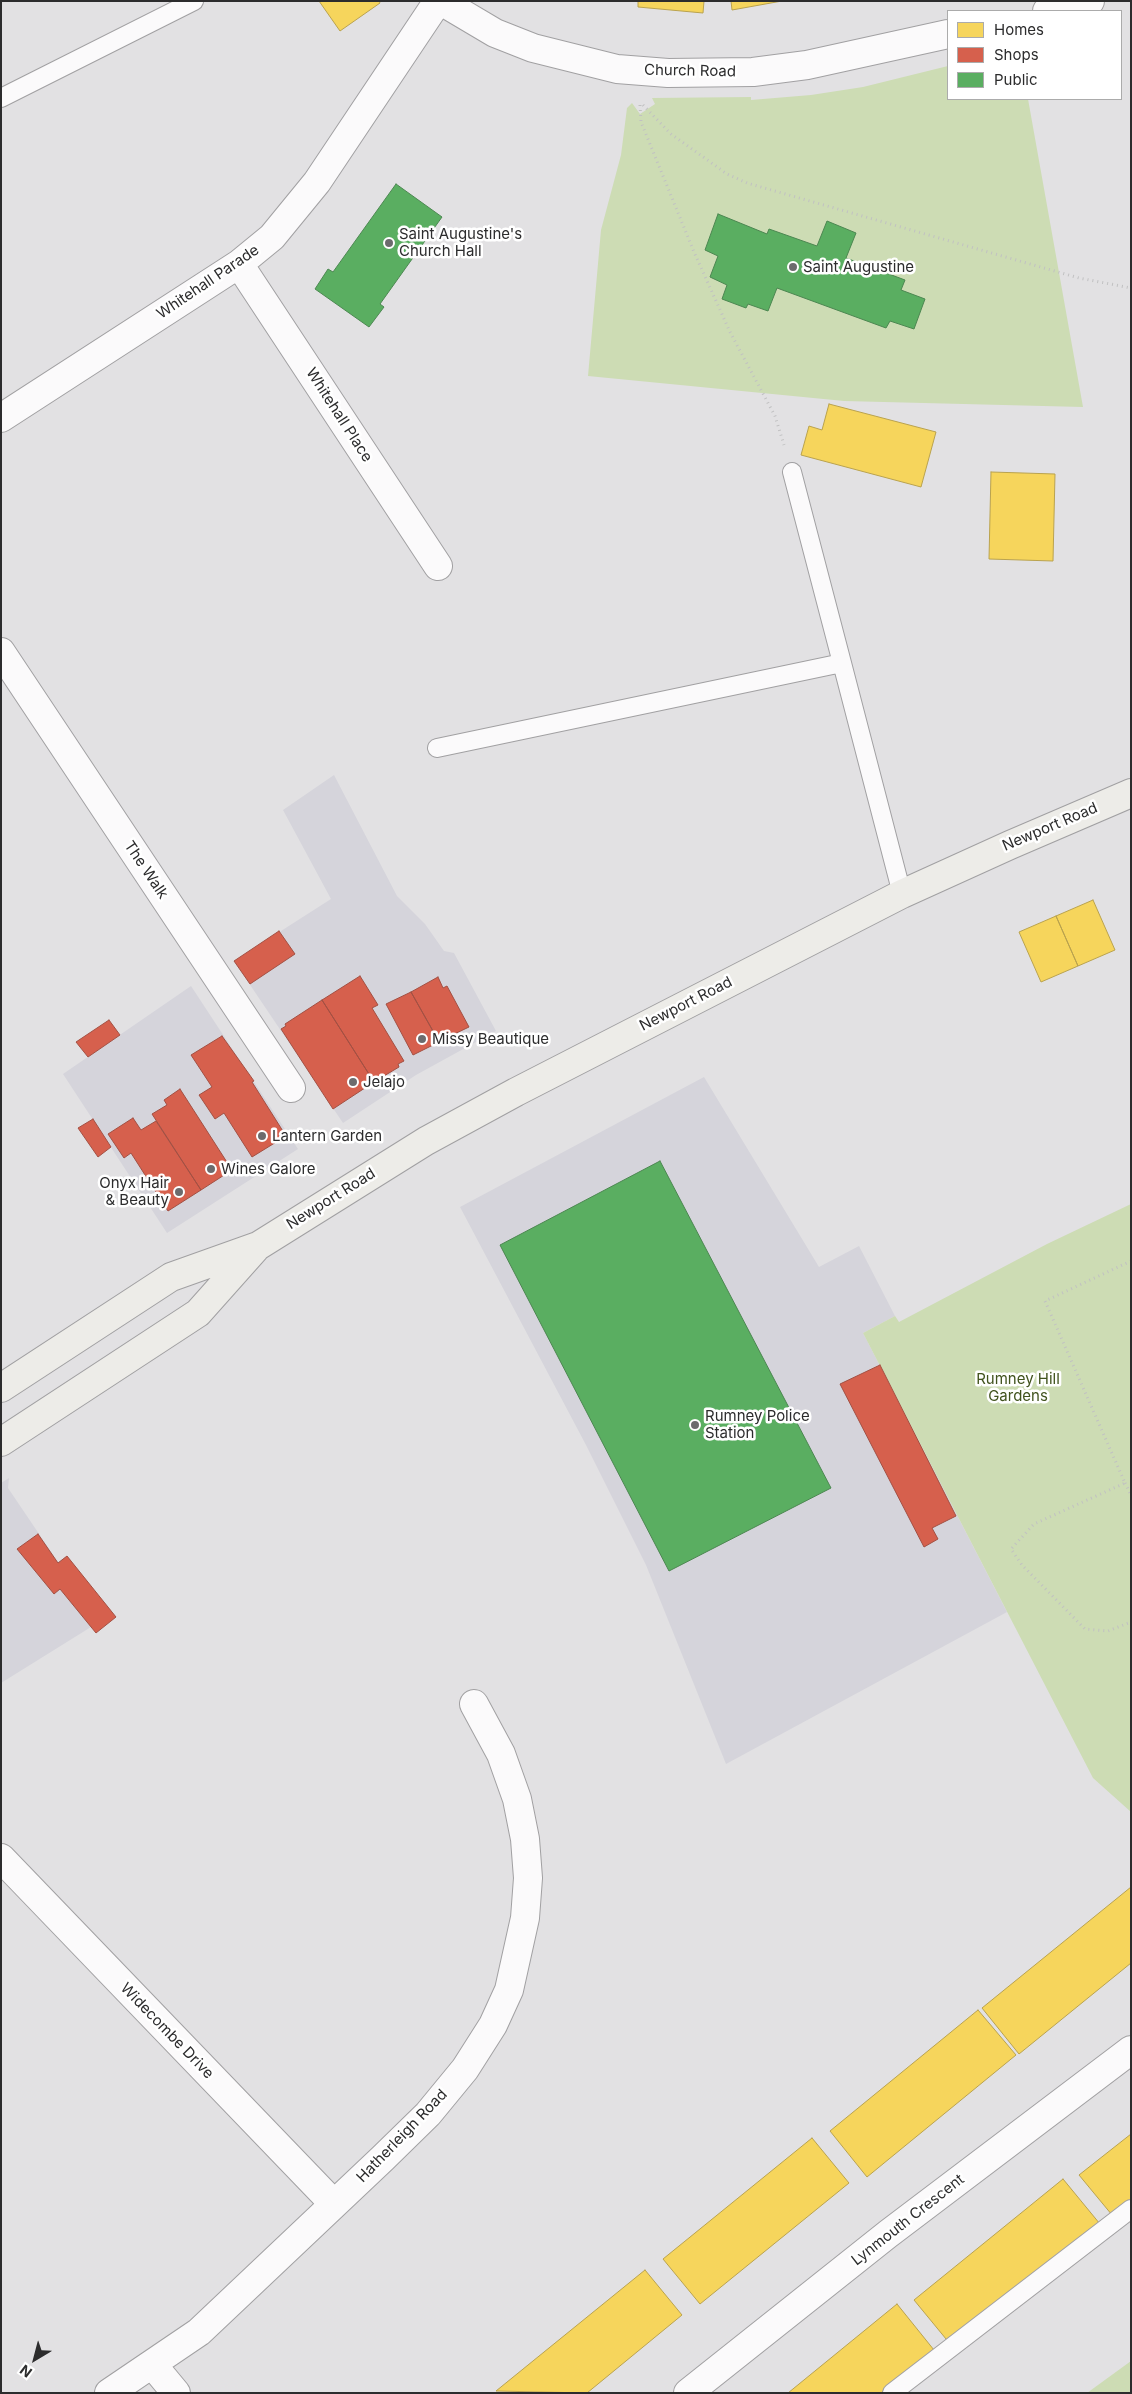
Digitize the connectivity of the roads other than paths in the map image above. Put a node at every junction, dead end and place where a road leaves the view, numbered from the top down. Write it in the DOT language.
graph roads {
  1 [pos="194,1"];
  2 [pos="440,1"];
  3 [pos="1090,1"];
  4 [pos="1051,10"];
  5 [pos="947,34"];
  6 [pos="1,98"];
  7 [pos="239,264"];
  8 [pos="1,418"];
  9 [pos="792,472"];
  10 [pos="438,566"];
  11 [pos="1,652"];
  12 [pos="842,663"];
  13 [pos="437,748"];
  14 [pos="1131,793"];
  15 [pos="902,894"];
  16 [pos="291,1088"];
  17 [pos="258,1246"];
  18 [pos="1,1388"];
  19 [pos="1,1442"];
  20 [pos="474,1704"];
  21 [pos="1,1858"];
  22 [pos="1131,2050"];
  23 [pos="334,2204"];
  24 [pos="1131,2209"];
  25 [pos="152,2364"];
  26 [pos="109,2393"];
  27 [pos="176,2393"];
  28 [pos="688,2393"];
  29 [pos="892,2393"];
  1 -- 6 [label="lane"];
  2 -- 5 [label="street, Church Road"];
  2 -- 7 [label="street, Whitehall Parade"];
  3 -- 4 [label="street"];
  7 -- 8 [label="street, Whitehall Parade"];
  7 -- 10 [label="street, Whitehall Place"];
  9 -- 12 [label="lane"];
  11 -- 16 [label="street, The Walk"];
  12 -- 13 [label="lane"];
  12 -- 15 [label="lane"];
  14 -- 15 [label="main road, Newport Road"];
  15 -- 17 [label="main road, Newport Road"];
  17 -- 18 [label="main road, Newport Road"];
  17 -- 19 [label="main road, Newport Road"];
  20 -- 23 [label="street, Hatherleigh Road"];
  21 -- 23 [label="street, Widecombe Drive"];
  22 -- 28 [label="street, Lynmouth Crescent"];
  23 -- 25 [label="street, Hatherleigh Road"];
  24 -- 29 [label="lane"];
  25 -- 26 [label="street, Hatherleigh Road"];
  25 -- 27 [label="street"];
}
